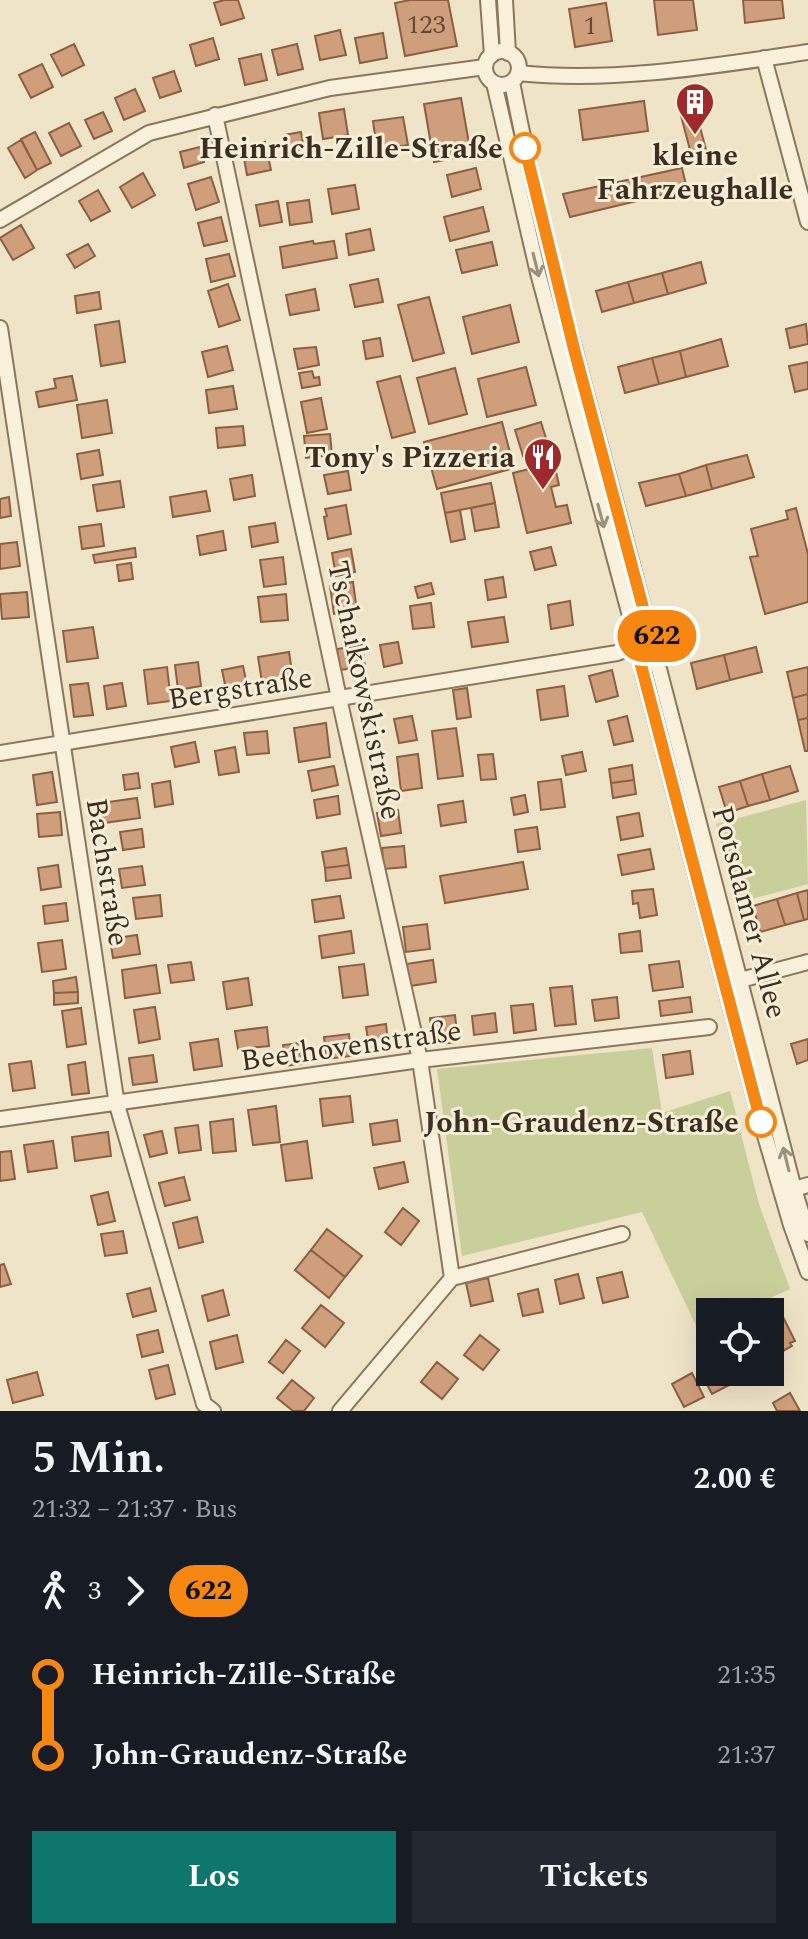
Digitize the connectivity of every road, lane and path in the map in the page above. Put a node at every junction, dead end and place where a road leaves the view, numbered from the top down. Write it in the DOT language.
graph roads {
  1 [pos="488,0"];
  2 [pos="505,0"];
  3 [pos="808,52"];
  4 [pos="508,53"];
  5 [pos="764,58"];
  6 [pos="488,61"];
  7 [pos="515,77"];
  8 [pos="494,83"];
  9 [pos="215,115"];
  10 [pos="804,193"];
  11 [pos="0,220"];
  12 [pos="808,222"];
  13 [pos="0,328"];
  14 [pos="638,625"];
  15 [pos="641,652"];
  16 [pos="339,698"];
  17 [pos="62,743"];
  18 [pos="0,753"];
  19 [pos="808,962"];
  20 [pos="741,980"];
  21 [pos="725,984"];
  22 [pos="709,1027"];
  23 [pos="420,1060"];
  24 [pos="117,1105"];
  25 [pos="0,1119"];
  26 [pos="794,1189"];
  27 [pos="622,1234"];
  28 [pos="808,1234"];
  29 [pos="808,1272"];
  30 [pos="452,1278"];
  31 [pos="213,1411"];
  32 [pos="340,1411"];
  1 -- 6 [label="street"];
  2 -- 4 [label="street"];
  3 -- 5 [label="street"];
  4 -- 6 [label="street"];
  4 -- 7 [label="street"];
  5 -- 7 [label="street"];
  5 -- 10 [label="street"];
  6 -- 8 [label="street"];
  6 -- 9 [label="street"];
  7 -- 8 [label="street"];
  7 -- 14 [label="street"];
  8 -- 14 [label="street, one-way"];
  9 -- 11 [label="street"];
  9 -- 16 [label="street, Tschaikowskistraße"];
  10 -- 12 [label="street"];
  13 -- 17 [label="street, Bachstraße"];
  14 -- 15 [label="street"];
  14 -- 15 [label="street"];
  15 -- 16 [label="street, Bergstraße"];
  15 -- 20 [label="street, Potsdamer Allee"];
  15 -- 21 [label="street, Potsdamer Allee"];
  16 -- 17 [label="street, Bergstraße"];
  16 -- 23 [label="street, Tschaikowskistraße"];
  17 -- 18 [label="street, Bergstraße"];
  17 -- 24 [label="street, Bachstraße"];
  19 -- 20 [label="street"];
  20 -- 21 [label="street"];
  26 -- 20 [label="street, Potsdamer Allee, one-way"];
  21 -- 26 [label="street, Potsdamer Allee"];
  22 -- 23 [label="street, Beethovenstraße"];
  23 -- 24 [label="street, Beethovenstraße"];
  23 -- 30 [label="street, Tschaikowskistraße"];
  24 -- 25 [label="street, Beethovenstraße"];
  24 -- 31 [label="street, Bachstraße"];
  26 -- 28 [label="street, Potsdamer Allee"];
  26 -- 29 [label="street, Potsdamer Allee"];
  27 -- 30 [label="street"];
  30 -- 32 [label="street"];
}
